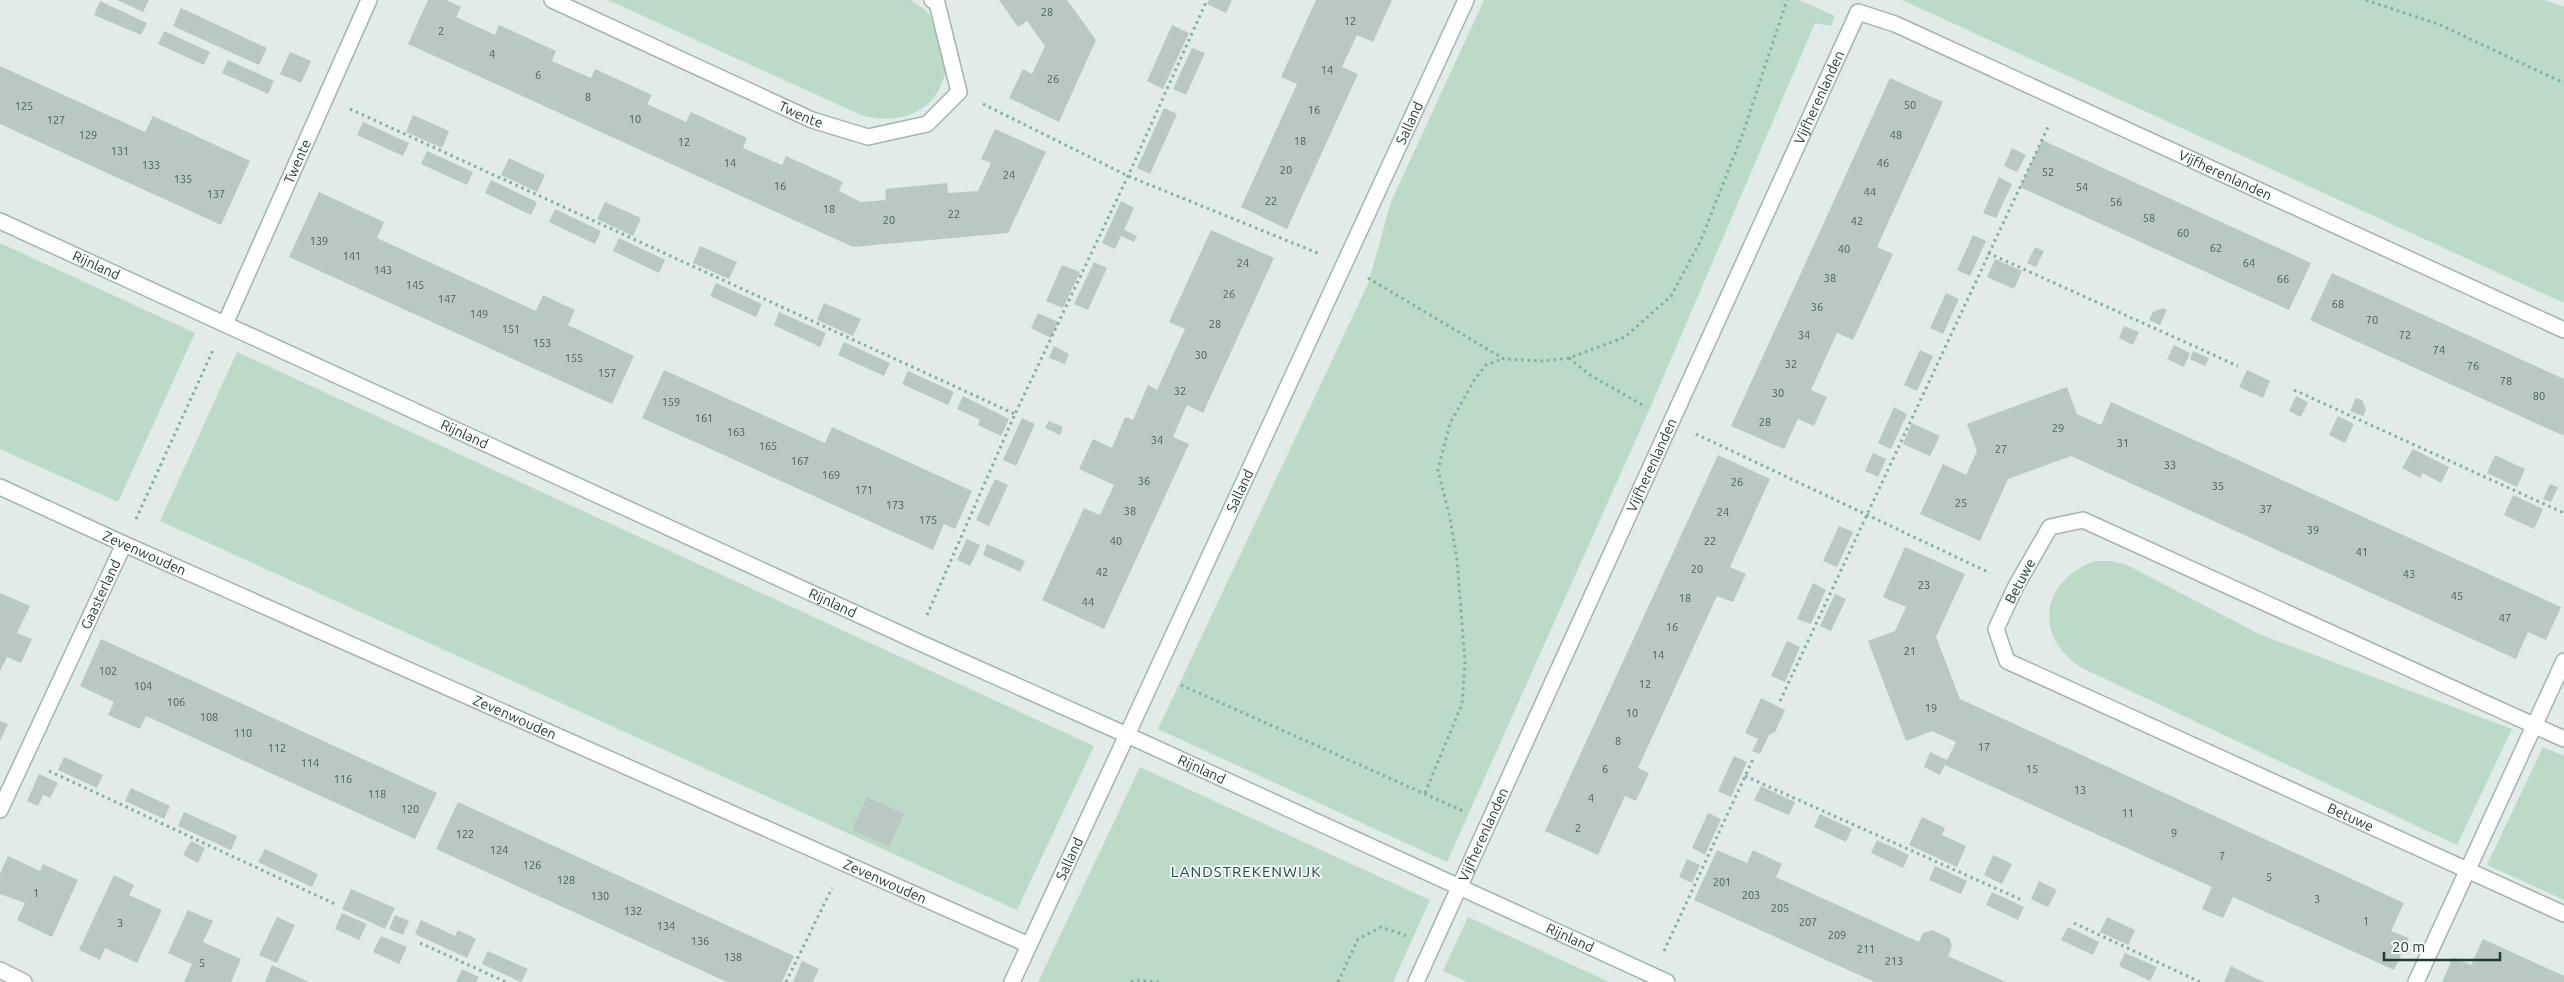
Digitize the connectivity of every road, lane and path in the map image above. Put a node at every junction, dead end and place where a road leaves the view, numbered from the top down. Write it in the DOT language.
graph roads {
  1 [pos="369,0"];
  2 [pos="552,0"];
  3 [pos="932,0"];
  4 [pos="1206,0"];
  5 [pos="1466,0"];
  6 [pos="1787,0"];
  7 [pos="2366,0"];
  8 [pos="2564,83"];
  9 [pos="959,92"];
  10 [pos="324,97"];
  11 [pos="2061,100"];
  12 [pos="1128,176"];
  13 [pos="0,221"];
  14 [pos="1987,253"];
  15 [pos="1344,264"];
  16 [pos="225,324"];
  17 [pos="2564,330"];
  18 [pos="1569,358"];
  19 [pos="1504,359"];
  20 [pos="2238,366"];
  21 [pos="2294,390"];
  22 [pos="1015,414"];
  23 [pos="1671,422"];
  24 [pos="0,487"];
  25 [pos="2564,513"];
  26 [pos="1867,514"];
  27 [pos="124,544"];
  28 [pos="2016,586"];
  29 [pos="916,641"];
  30 [pos="2564,661"];
  31 [pos="1155,673"];
  32 [pos="1780,701"];
  33 [pos="2536,726"];
  34 [pos="1127,735"];
  35 [pos="2564,739"];
  36 [pos="1754,756"];
  37 [pos="23,760"];
  38 [pos="1745,776"];
  39 [pos="1425,792"];
  40 [pos="0,810"];
  41 [pos="1488,824"];
  42 [pos="844,863"];
  43 [pos="2467,869"];
  44 [pos="1459,887"];
  45 [pos="2024,900"];
  46 [pos="337,905"];
  47 [pos="2564,914"];
  48 [pos="2074,923"];
  49 [pos="420,943"];
  50 [pos="1029,945"];
  51 [pos="1434,945"];
  52 [pos="0,970"];
  53 [pos="1652,975"];
  54 [pos="24,982"];
  55 [pos="506,982"];
  56 [pos="786,982"];
  57 [pos="1012,982"];
  58 [pos="1131,982"];
  59 [pos="1160,982"];
  60 [pos="1338,982"];
  61 [pos="1416,982"];
  62 [pos="1667,982"];
  63 [pos="2200,982"];
  64 [pos="2416,982"];
  1 -- 10 [label="street, Twente"];
  2 -- 9 [label="street, Twente"];
  3 -- 9 [label="street"];
  4 -- 12 [label="path"];
  5 -- 15 [label="street, Salland"];
  6 -- 18 [label="path"];
  7 -- 8 [label="path"];
  9 -- 12 [label="path"];
  10 -- 16 [label="street, Twente"];
  10 -- 22 [label="path"];
  11 -- 14 [label="path"];
  11 -- 17 [label="street, Vijfherenlanden"];
  11 -- 23 [label="street, Vijfherenlanden"];
  12 -- 15 [label="path"];
  12 -- 22 [label="path"];
  13 -- 16 [label="street, Rijnland"];
  14 -- 20 [label="path"];
  14 -- 26 [label="path"];
  15 -- 19 [label="path"];
  15 -- 31 [label="street, Salland"];
  16 -- 27 [label="path, Gaasterland"];
  16 -- 29 [label="street, Rijnland"];
  18 -- 19 [label="path"];
  18 -- 23 [label="path"];
  19 -- 39 [label="path"];
  21 -- 25 [label="path"];
  22 -- 29 [label="path"];
  23 -- 26 [label="path"];
  23 -- 41 [label="street, Vijfherenlanden"];
  24 -- 27 [label="street, Zevenwouden"];
  26 -- 28 [label="path"];
  26 -- 32 [label="path"];
  27 -- 37 [label="street, Gaasterland"];
  27 -- 42 [label="street, Zevenwouden"];
  28 -- 33 [label="street, Betuwe"];
  28 -- 43 [label="street, Betuwe"];
  29 -- 34 [label="street, Rijnland"];
  30 -- 33 [label="street"];
  31 -- 34 [label="street, Salland"];
  31 -- 39 [label="path"];
  33 -- 35 [label="street, Betuwe"];
  33 -- 43 [label="street"];
  34 -- 44 [label="street, Rijnland"];
  34 -- 50 [label="street, Salland"];
  36 -- 38 [label="path"];
  37 -- 40 [label="street, Gaasterland"];
  37 -- 46 [label="path"];
  38 -- 45 [label="path"];
  38 -- 53 [label="path"];
  39 -- 41 [label="path"];
  41 -- 44 [label="street, Vijfherenlanden"];
  42 -- 50 [label="street, Zevenwouden"];
  42 -- 56 [label="path"];
  43 -- 47 [label="street, Betuwe"];
  43 -- 64 [label="street"];
  44 -- 51 [label="street, Vijfherenlanden"];
  44 -- 53 [label="street, Rijnland"];
  48 -- 63 [label="path"];
  49 -- 55 [label="path"];
  50 -- 57 [label="street, Salland"];
  51 -- 60 [label="path"];
  51 -- 61 [label="street, Vijfherenlanden"];
  52 -- 54 [label="street"];
  53 -- 62 [label="street, Rijnland"];
  58 -- 59 [label="path"];
}
